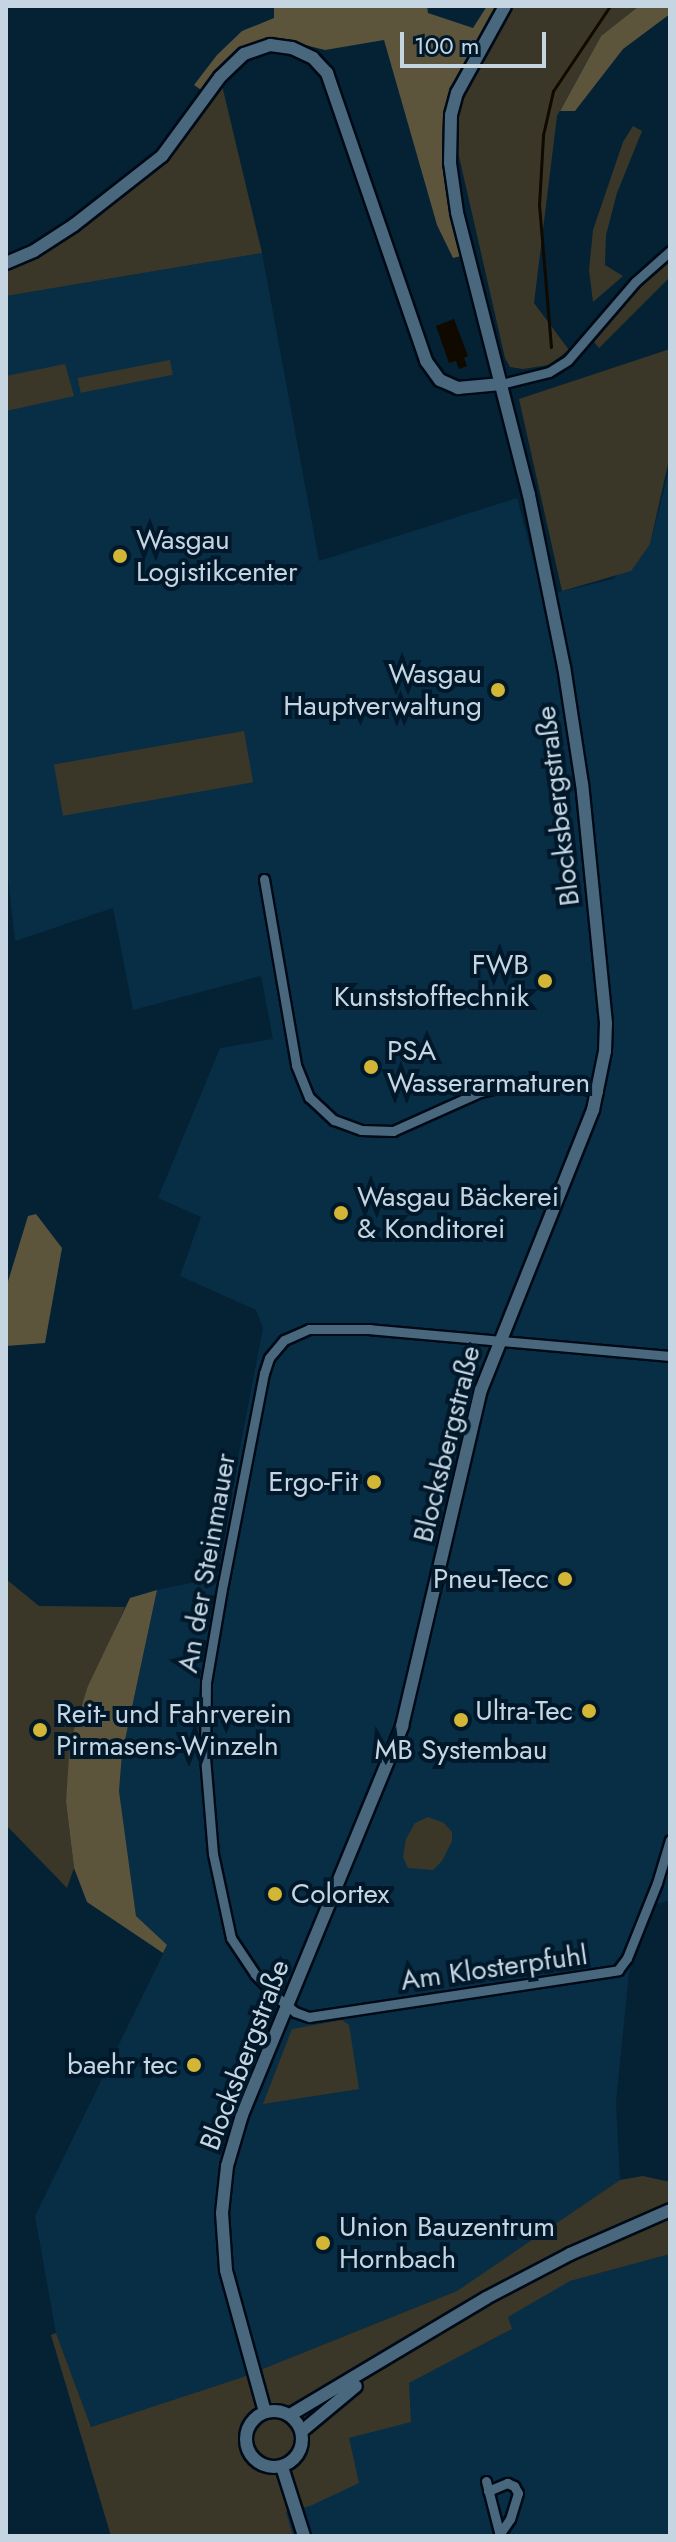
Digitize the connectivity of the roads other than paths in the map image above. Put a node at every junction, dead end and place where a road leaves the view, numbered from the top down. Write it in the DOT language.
graph roads {
  1 [pos="505,6"];
  2 [pos="670,251"];
  3 [pos="6,263"];
  4 [pos="501,384"];
  5 [pos="264,879"];
  6 [pos="598,1092"];
  7 [pos="497,1342"];
  8 [pos="670,1356"];
  9 [pos="670,1840"];
  10 [pos="287,2006"];
  11 [pos="670,2210"];
  12 [pos="406,2347"];
  13 [pos="265,2412"];
  14 [pos="290,2415"];
  15 [pos="302,2431"];
  16 [pos="282,2467"];
  17 [pos="500,2535"];
  18 [pos="304,2536"];
  1 -- 4 [label="main road, Blocksbergstraße"];
  2 -- 4 [label="street"];
  3 -- 4 [label="main road"];
  4 -- 6 [label="main road, Blocksbergstraße"];
  5 -- 6 [label="street"];
  6 -- 7 [label="main road, Blocksbergstraße"];
  7 -- 8 [label="street"];
  7 -- 10 [label="main road, Blocksbergstraße"];
  7 -- 10 [label="street, An der Steinmauer"];
  9 -- 10 [label="street, Am Klosterpfuhl"];
  10 -- 13 [label="main road, Blocksbergstraße"];
  11 -- 12 [label="main road"];
  12 -- 14 [label="main road"];
  12 -- 15 [label="main road"];
  13 -- 14 [label="main road"];
  13 -- 16 [label="main road"];
  14 -- 15 [label="main road"];
  15 -- 16 [label="main road"];
  16 -- 18 [label="main road"];
  17 -- 17 [label="street"];
}
